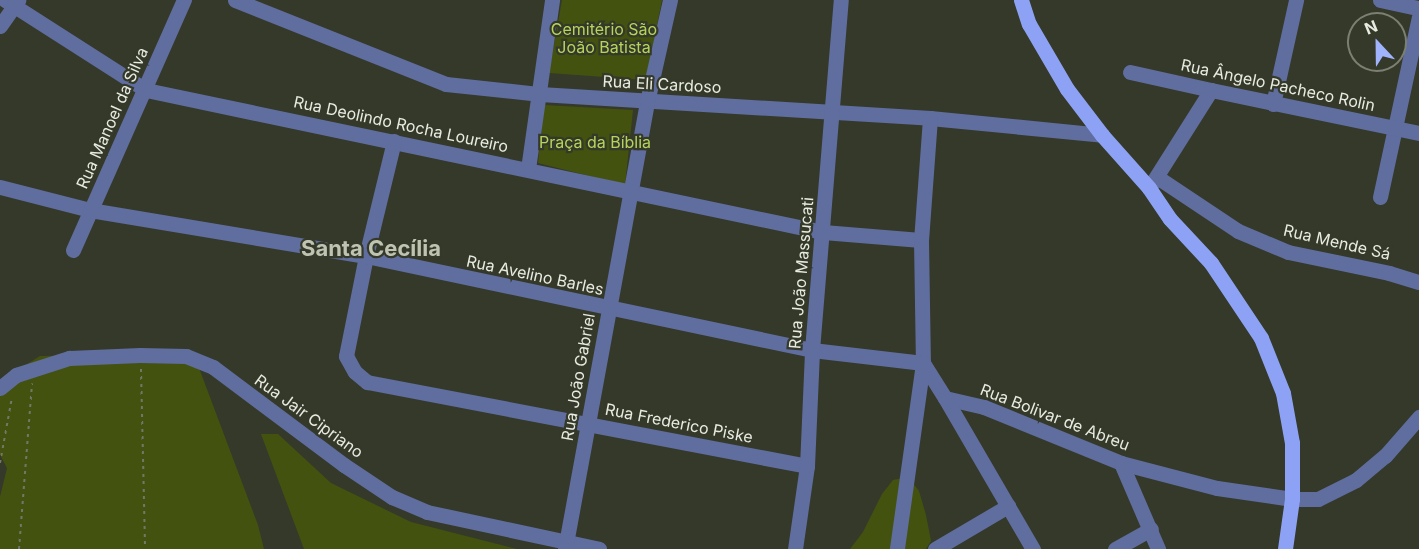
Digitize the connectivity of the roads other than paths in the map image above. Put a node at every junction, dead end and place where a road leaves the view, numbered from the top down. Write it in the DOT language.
graph roads {
  1 [pos="184,0"];
  2 [pos="235,0"];
  3 [pos="552,0"];
  4 [pos="669,0"];
  5 [pos="841,0"];
  6 [pos="1021,0"];
  7 [pos="1296,0"];
  8 [pos="1380,0"];
  9 [pos="13,2"];
  10 [pos="1419,8"];
  11 [pos="1419,17"];
  12 [pos="0,26"];
  13 [pos="1130,72"];
  14 [pos="146,90"];
  15 [pos="1211,90"];
  16 [pos="540,94"];
  17 [pos="647,102"];
  18 [pos="1273,105"];
  19 [pos="830,111"];
  20 [pos="930,118"];
  21 [pos="1395,128"];
  22 [pos="1419,133"];
  23 [pos="1102,135"];
  24 [pos="394,141"];
  25 [pos="528,169"];
  26 [pos="1153,183"];
  27 [pos="0,187"];
  28 [pos="630,193"];
  29 [pos="1380,197"];
  30 [pos="90,210"];
  31 [pos="823,232"];
  32 [pos="921,240"];
  33 [pos="73,250"];
  34 [pos="366,256"];
  35 [pos="1419,282"];
  36 [pos="609,309"];
  37 [pos="812,350"];
  38 [pos="923,363"];
  39 [pos="0,388"];
  40 [pos="945,398"];
  41 [pos="1419,417"];
  42 [pos="588,424"];
  43 [pos="1121,463"];
  44 [pos="807,466"];
  45 [pos="1292,500"];
  46 [pos="1008,506"];
  47 [pos="1151,529"];
  48 [pos="565,546"];
  49 [pos="599,549"];
  50 [pos="795,549"];
  51 [pos="897,549"];
  52 [pos="935,549"];
  53 [pos="1034,549"];
  54 [pos="1115,549"];
  55 [pos="1158,549"];
  56 [pos="1285,549"];
  1 -- 14 [label="street, Rua Manoel da Silva"];
  2 -- 16 [label="street, Rua Eli Cardoso"];
  3 -- 16 [label="street"];
  4 -- 17 [label="street, Rua João Gabriel"];
  5 -- 19 [label="street, Rua João Massucati"];
  6 -- 23 [label="main road"];
  7 -- 18 [label="street"];
  8 -- 10 [label="street"];
  9 -- 12 [label="street"];
  9 -- 14 [label="street, Rua Deolindo Rocha Loureiro"];
  11 -- 21 [label="street"];
  13 -- 15 [label="street, Rua Ângelo Pacheco Rolin"];
  14 -- 24 [label="street, Rua Deolindo Rocha Loureiro"];
  14 -- 30 [label="street, Rua Manoel da Silva"];
  15 -- 18 [label="street, Rua Ângelo Pacheco Rolin"];
  15 -- 26 [label="street"];
  16 -- 17 [label="street, Rua Eli Cardoso"];
  16 -- 25 [label="street"];
  17 -- 19 [label="street, Rua Eli Cardoso"];
  17 -- 28 [label="street, Rua João Gabriel"];
  18 -- 21 [label="street, Rua Ângelo Pacheco Rolin"];
  19 -- 20 [label="street, Rua Eli Cardoso"];
  19 -- 31 [label="street, Rua João Massucati"];
  20 -- 23 [label="street, Rua Eli Cardoso"];
  20 -- 32 [label="street"];
  21 -- 22 [label="street, Rua Ângelo Pacheco Rolin"];
  21 -- 29 [label="street"];
  23 -- 26 [label="main road"];
  24 -- 25 [label="street, Rua Deolindo Rocha Loureiro"];
  24 -- 34 [label="street"];
  25 -- 28 [label="street, Rua Deolindo Rocha Loureiro"];
  26 -- 35 [label="street, Rua Mende Sá"];
  26 -- 45 [label="main road"];
  27 -- 30 [label="street, Rua Avelino Barles"];
  28 -- 31 [label="street, Rua Deolindo Rocha Loureiro"];
  28 -- 36 [label="street, Rua João Gabriel"];
  30 -- 33 [label="street, Rua Manoel da Silva"];
  30 -- 34 [label="street, Rua Avelino Barles"];
  31 -- 32 [label="street, Rua Deolindo Rocha Loureiro"];
  31 -- 37 [label="street, Rua João Massucati"];
  32 -- 38 [label="street"];
  34 -- 36 [label="street, Rua Avelino Barles"];
  34 -- 42 [label="street, Rua Frederico Piske"];
  36 -- 37 [label="street, Rua Avelino Barles"];
  36 -- 42 [label="street, Rua João Gabriel"];
  37 -- 38 [label="street, Rua Avelino Barles"];
  37 -- 44 [label="street, Rua João Massucati"];
  38 -- 40 [label="street"];
  38 -- 51 [label="street"];
  39 -- 48 [label="street, Rua Jair Cipriano"];
  40 -- 43 [label="street, Rua Bolivar de Abreu"];
  40 -- 46 [label="street"];
  41 -- 45 [label="street"];
  42 -- 44 [label="street, Rua Frederico Piske"];
  42 -- 48 [label="street, Rua João Gabriel"];
  43 -- 45 [label="street, Rua Bolivar de Abreu"];
  43 -- 47 [label="street"];
  44 -- 50 [label="street, Rua João Massucati"];
  45 -- 56 [label="main road"];
  46 -- 52 [label="street"];
  46 -- 53 [label="street"];
  47 -- 54 [label="street"];
  47 -- 55 [label="street"];
  48 -- 49 [label="street, Rua Jair Cipriano"];
}
